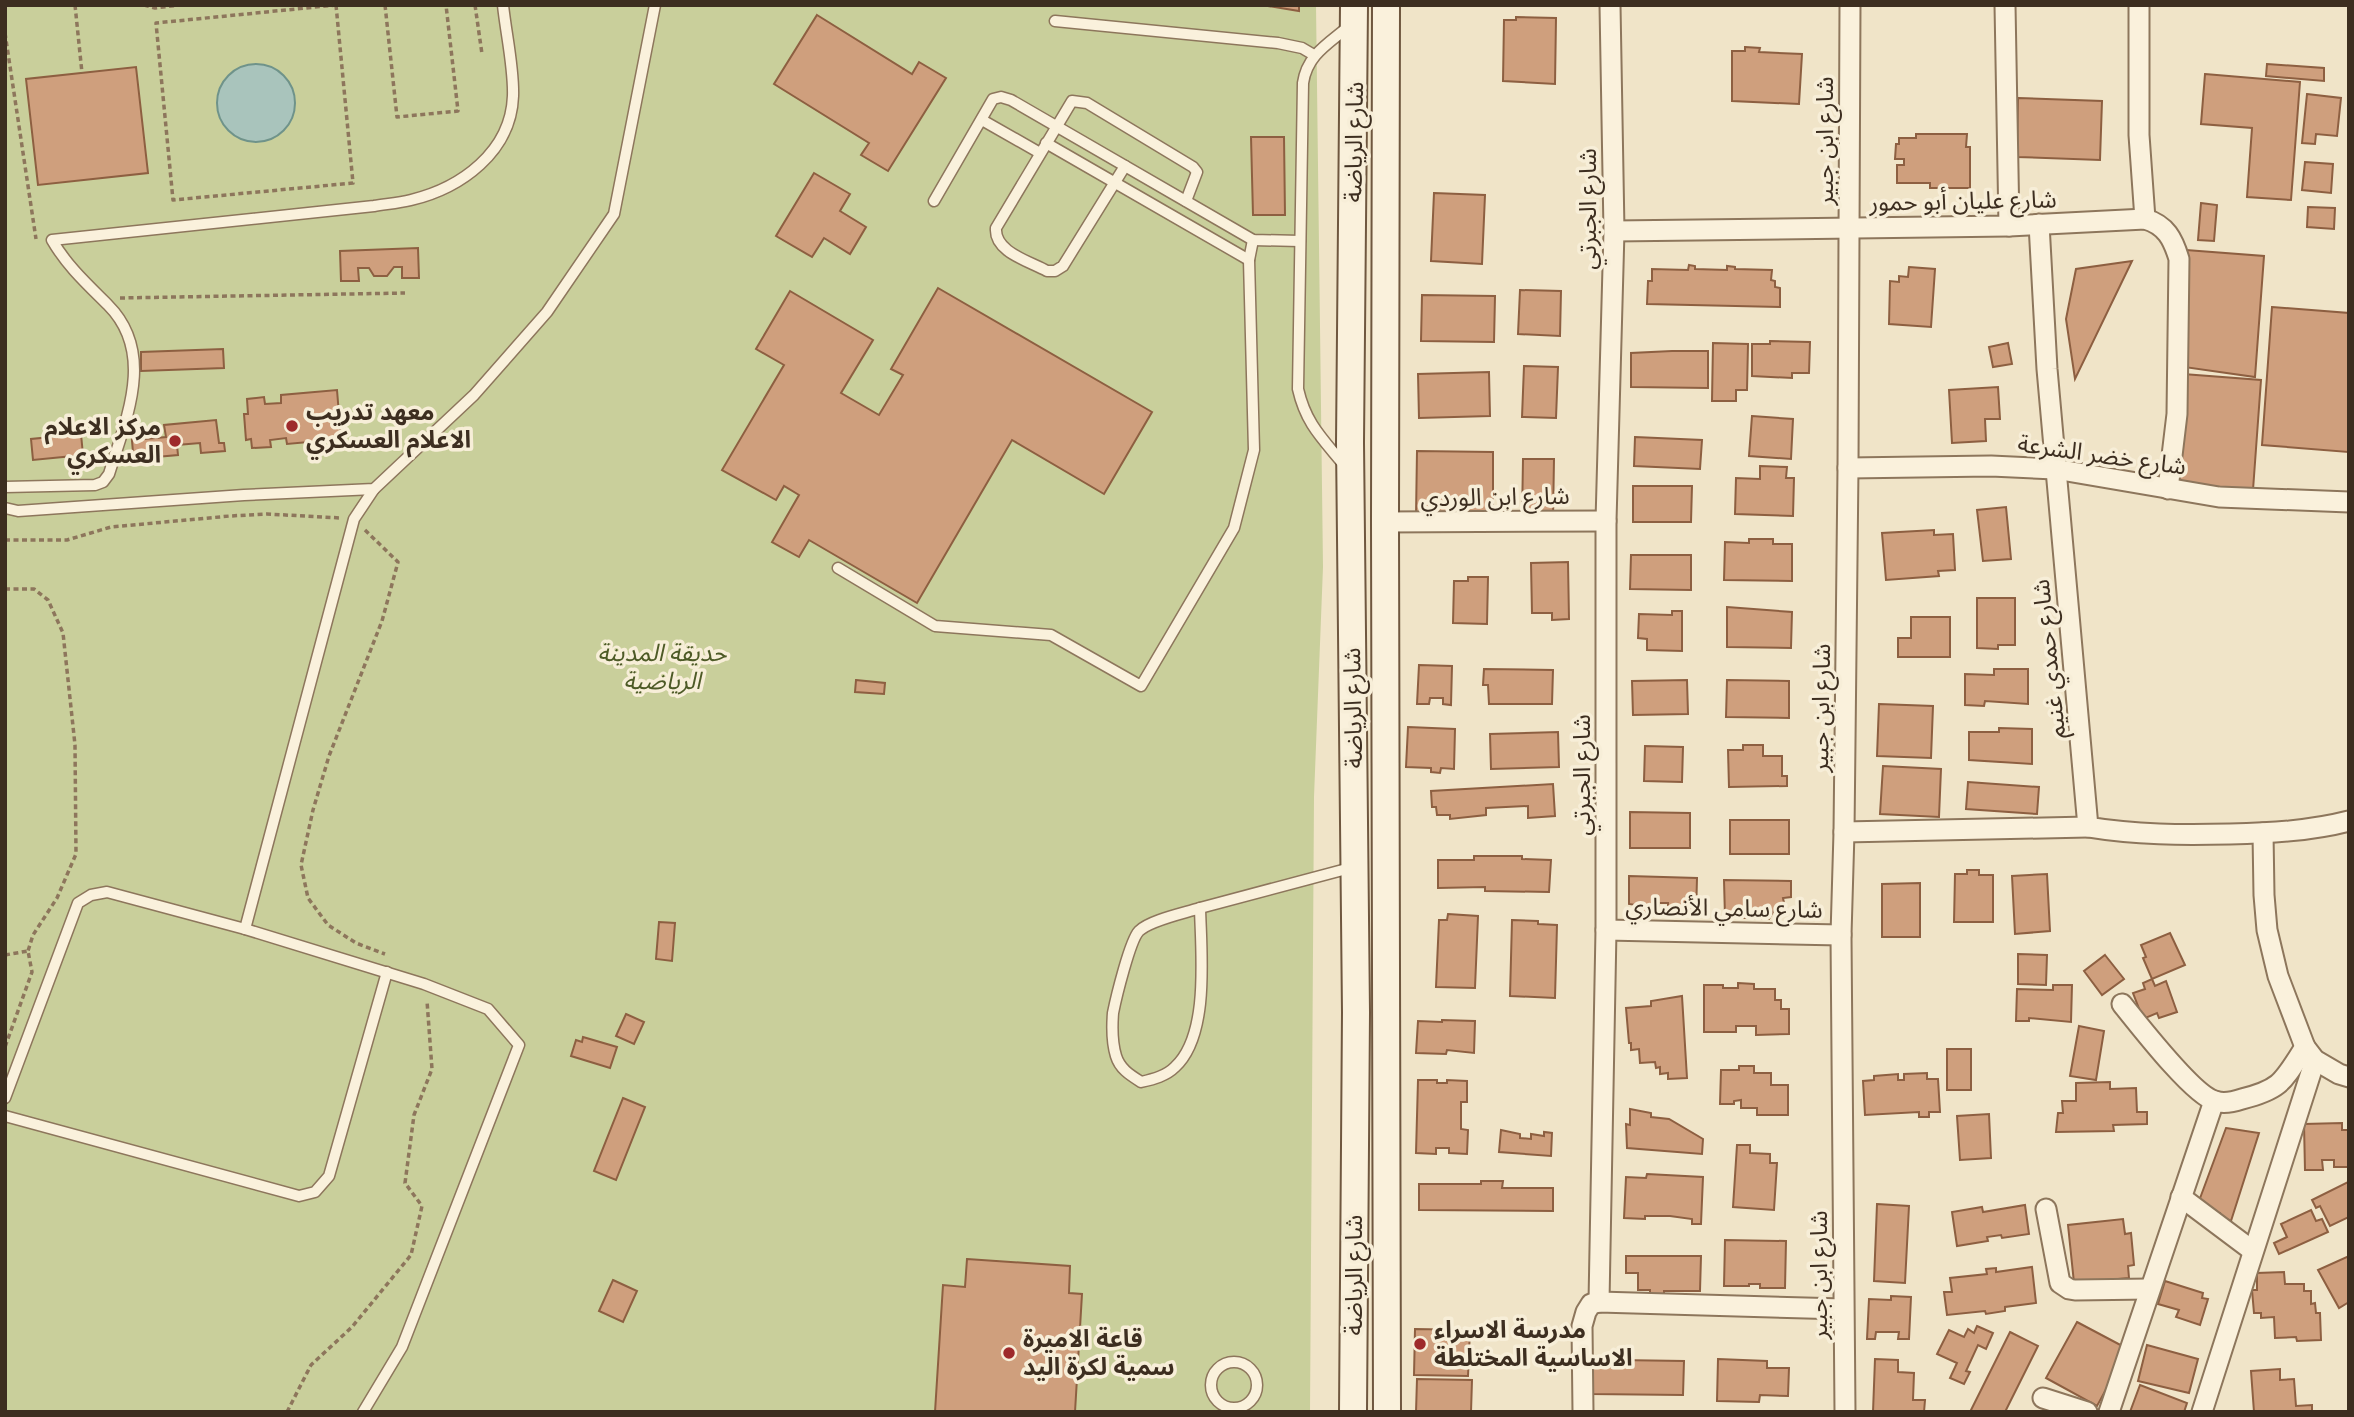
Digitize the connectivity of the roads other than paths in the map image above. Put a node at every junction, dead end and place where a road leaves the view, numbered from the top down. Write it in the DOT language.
graph roads {
  1 [pos="503,5"];
  2 [pos="655,5"];
  3 [pos="1609,5"];
  4 [pos="1850,5"];
  5 [pos="2005,5"];
  6 [pos="2139,5"];
  7 [pos="1386,6"];
  8 [pos="1353,10"];
  9 [pos="1055,21"];
  10 [pos="1314,55"];
  11 [pos="982,120"];
  12 [pos="1057,126"];
  13 [pos="1043,148"];
  14 [pos="1125,166"];
  15 [pos="1115,183"];
  16 [pos="934,201"];
  17 [pos="1186,201"];
  18 [pos="2145,219"];
  19 [pos="2039,224"];
  20 [pos="2009,226"];
  21 [pos="1849,228"];
  22 [pos="1614,231"];
  23 [pos="1253,240"];
  24 [pos="1300,241"];
  25 [pos="1249,260"];
  26 [pos="1848,468"];
  27 [pos="2055,469"];
  28 [pos="1350,472"];
  29 [pos="5,487"];
  30 [pos="374,489"];
  31 [pos="2168,489"];
  32 [pos="2349,502"];
  33 [pos="5,508"];
  34 [pos="1606,520"];
  35 [pos="1385,523"];
  36 [pos="838,568"];
  37 [pos="2349,821"];
  38 [pos="2088,827"];
  39 [pos="1844,832"];
  40 [pos="2263,833"];
  41 [pos="1354,867"];
  42 [pos="1200,908"];
  43 [pos="245,929"];
  44 [pos="1606,930"];
  45 [pos="1840,935"];
  46 [pos="387,972"];
  47 [pos="2122,1004"];
  48 [pos="2310,1053"];
  49 [pos="2349,1077"];
  50 [pos="5,1098"];
  51 [pos="2214,1101"];
  52 [pos="5,1116"];
  53 [pos="1353,1148"];
  54 [pos="1387,1149"];
  55 [pos="2181,1197"];
  56 [pos="2046,1209"];
  57 [pos="2253,1251"];
  58 [pos="2150,1289"];
  59 [pos="1599,1302"];
  60 [pos="1843,1309"];
  61 [pos="2043,1398"];
  62 [pos="1232,1410"];
  63 [pos="363,1412"];
  64 [pos="1353,1412"];
  65 [pos="1387,1412"];
  66 [pos="1583,1412"];
  67 [pos="1845,1412"];
  68 [pos="2087,1412"];
  69 [pos="2109,1412"];
  70 [pos="2202,1412"];
  1 -- 29 [label="lane"];
  2 -- 30 [label="lane"];
  3 -- 22 [label="street, شارع الجبرتي"];
  4 -- 21 [label="street, شارع ابن جبير"];
  5 -- 20 [label="street"];
  6 -- 18 [label="street"];
  7 -- 8 [label="main road"];
  7 -- 35 [label="main road, شارع الرياضة"];
  8 -- 10 [label="lane"];
  8 -- 28 [label="main road, شارع الرياضة"];
  9 -- 10 [label="lane"];
  10 -- 24 [label="lane"];
  11 -- 12 [label="lane"];
  11 -- 13 [label="lane"];
  11 -- 16 [label="lane"];
  12 -- 13 [label="lane"];
  12 -- 14 [label="lane"];
  12 -- 17 [label="lane"];
  13 -- 15 [label="lane"];
  13 -- 15 [label="lane"];
  14 -- 15 [label="lane"];
  14 -- 17 [label="lane"];
  15 -- 25 [label="lane"];
  17 -- 23 [label="lane"];
  18 -- 19 [label="street, شارع عليان أبو حمور"];
  18 -- 31 [label="street"];
  19 -- 20 [label="street, شارع عليان أبو حمور"];
  19 -- 27 [label="street, شارع حمدي غنيم"];
  20 -- 21 [label="street, شارع عليان أبو حمور"];
  21 -- 22 [label="street, شارع عليان أبو حمور"];
  21 -- 26 [label="street, شارع ابن جبير"];
  22 -- 34 [label="street, شارع الجبرتي"];
  23 -- 24 [label="lane"];
  23 -- 25 [label="lane"];
  24 -- 28 [label="lane"];
  25 -- 36 [label="lane"];
  26 -- 27 [label="street, شارع خضر الشرعة"];
  26 -- 39 [label="street, شارع ابن جبير"];
  27 -- 31 [label="street, شارع خضر الشرعة"];
  27 -- 38 [label="street, شارع حمدي غنيم"];
  28 -- 41 [label="main road, شارع الرياضة"];
  30 -- 33 [label="lane"];
  30 -- 43 [label="lane"];
  31 -- 32 [label="street, شارع خضر الشرعة"];
  34 -- 35 [label="street, شارع ابن الوردي"];
  34 -- 44 [label="street, شارع الجبرتي"];
  35 -- 54 [label="main road, شارع الرياضة"];
  37 -- 40 [label="street"];
  38 -- 39 [label="street"];
  38 -- 40 [label="street"];
  39 -- 45 [label="street, شارع ابن جبير"];
  40 -- 48 [label="street"];
  41 -- 42 [label="lane"];
  41 -- 53 [label="main road, شارع الرياضة"];
  42 -- 42 [label="lane"];
  43 -- 46 [label="lane"];
  43 -- 50 [label="lane"];
  44 -- 45 [label="street, شارع سامي الأنصاري"];
  44 -- 59 [label="street, شارع الجبرتي"];
  45 -- 60 [label="street, شارع ابن جبير"];
  46 -- 52 [label="lane"];
  46 -- 63 [label="lane"];
  47 -- 51 [label="street"];
  48 -- 49 [label="street"];
  48 -- 51 [label="street"];
  48 -- 57 [label="street"];
  51 -- 55 [label="street"];
  53 -- 54 [label="main road"];
  53 -- 64 [label="main road, شارع الرياضة"];
  54 -- 65 [label="main road, شارع الرياضة"];
  55 -- 57 [label="street"];
  55 -- 58 [label="street"];
  56 -- 58 [label="street"];
  57 -- 70 [label="street"];
  58 -- 69 [label="street"];
  59 -- 60 [label="street"];
  59 -- 66 [label="street"];
  60 -- 67 [label="street, شارع ابن جبير"];
  61 -- 68 [label="street"];
  62 -- 62 [label="lane"];
}
